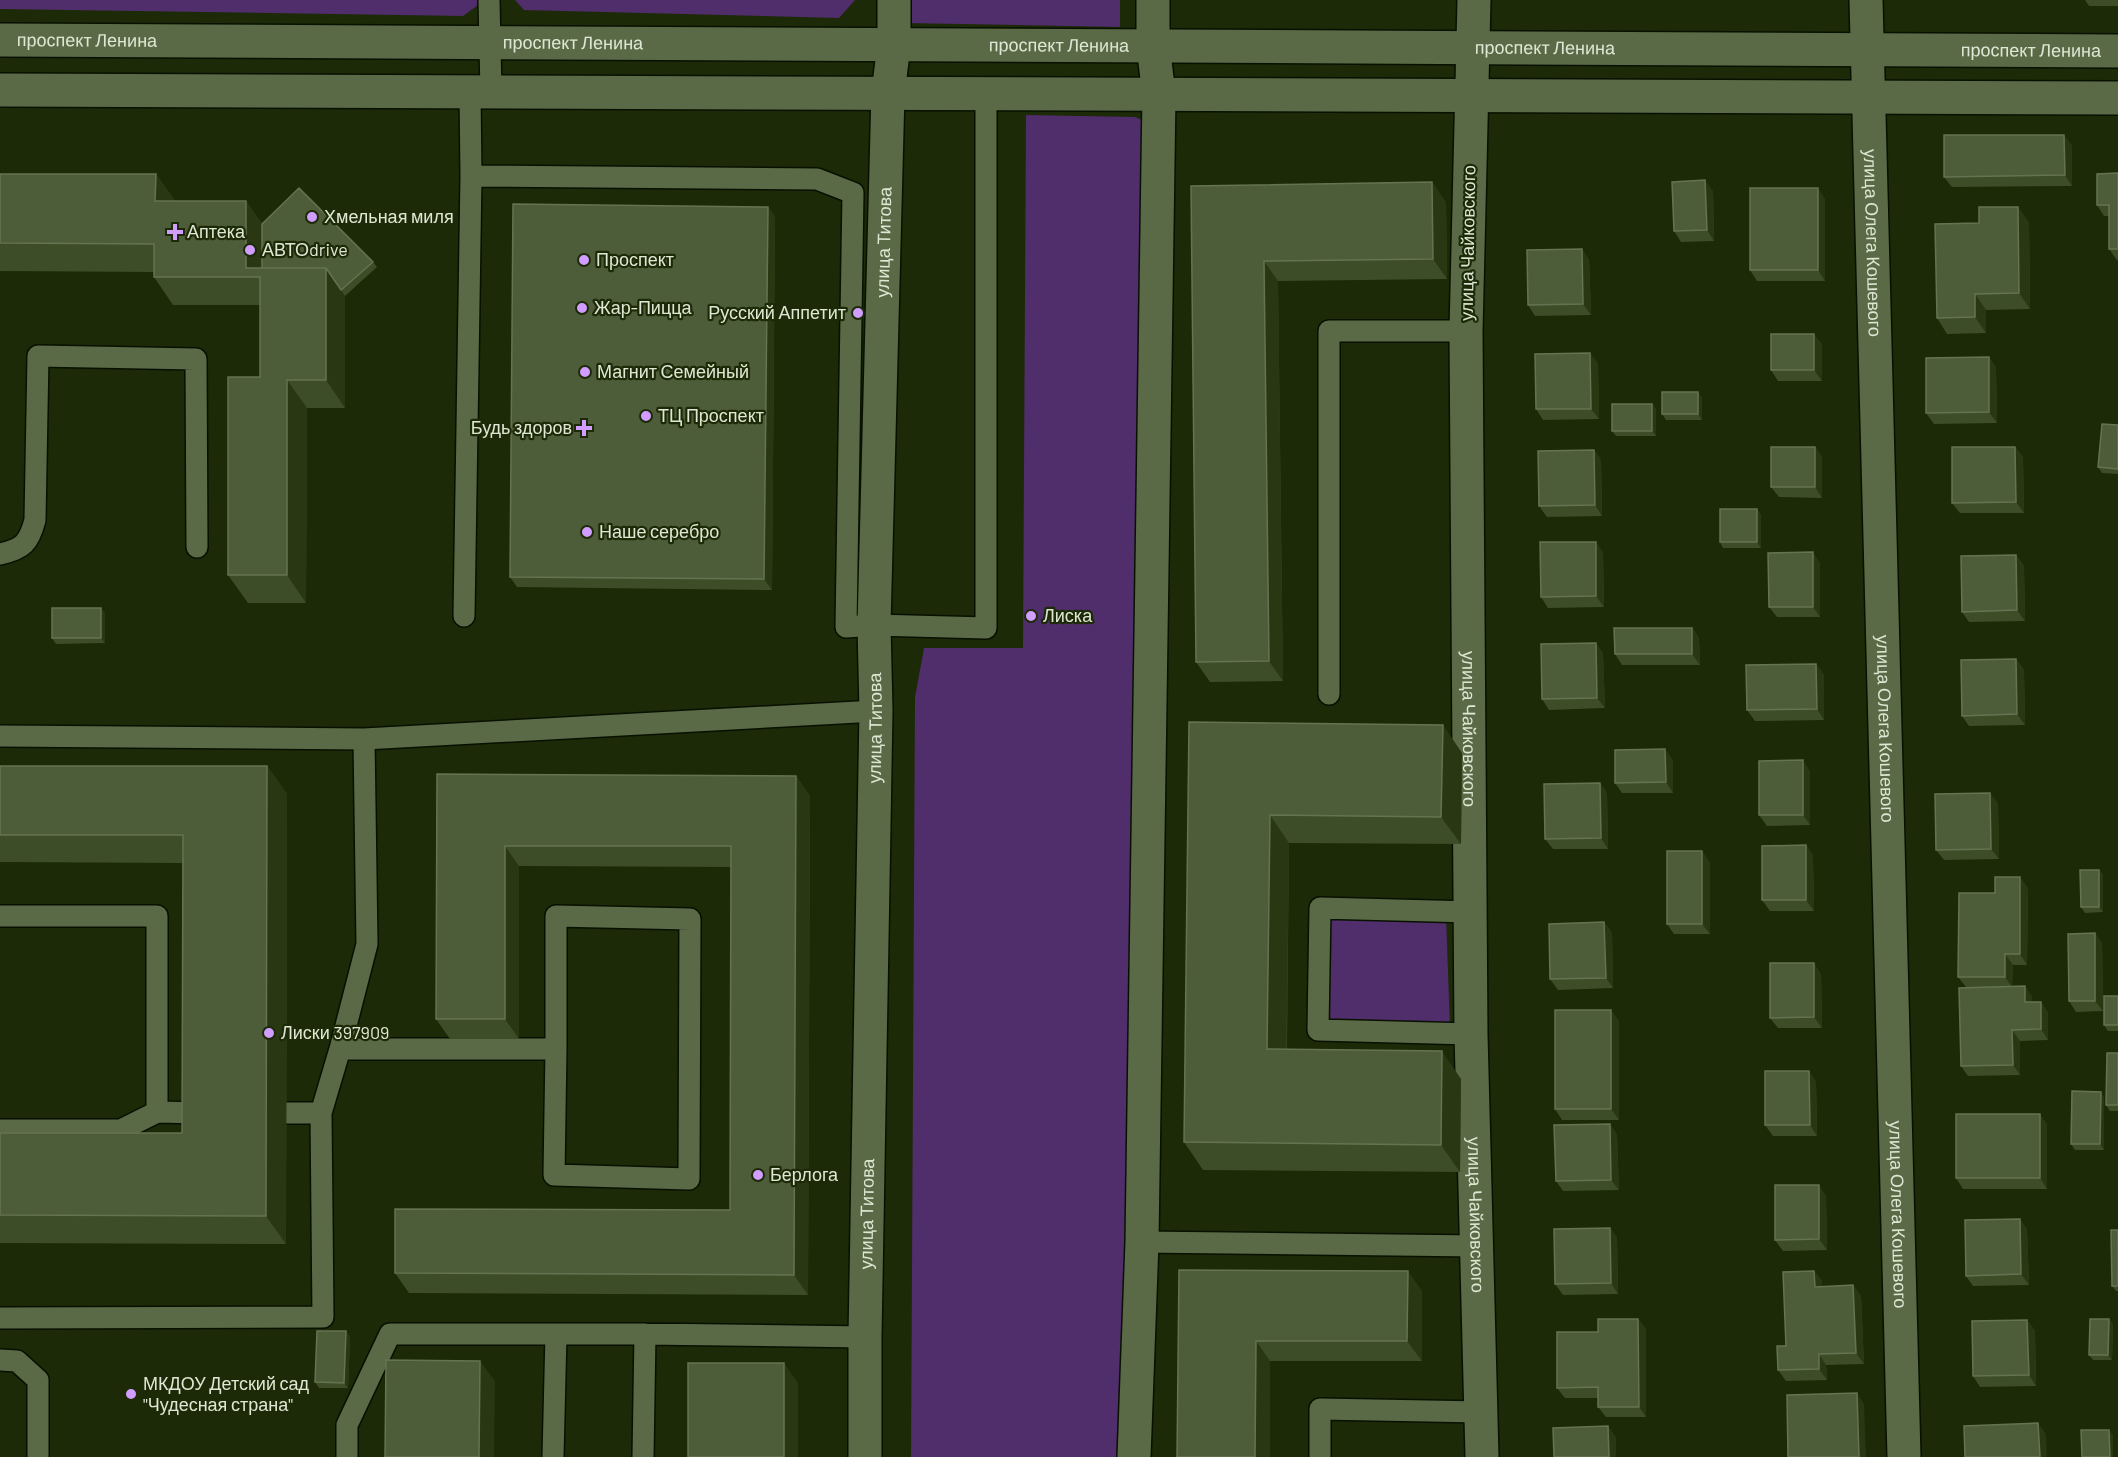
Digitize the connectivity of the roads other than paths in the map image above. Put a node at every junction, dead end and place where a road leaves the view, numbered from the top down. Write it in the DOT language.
graph roads {
  1 [pos="489,0"];
  2 [pos="894,0"];
  3 [pos="1153,0"];
  4 [pos="1474,0"];
  5 [pos="1866,0"];
  6 [pos="0,40"];
  7 [pos="491,42"];
  8 [pos="894,45"];
  9 [pos="1153,45"];
  10 [pos="1472,47"];
  11 [pos="1866,50"];
  12 [pos="2118,51"];
  13 [pos="0,90"];
  14 [pos="480,92"];
  15 [pos="888,93"];
  16 [pos="986,94"];
  17 [pos="1159,95"];
  18 [pos="1471,96"];
  19 [pos="1868,98"];
  20 [pos="2118,98"];
  21 [pos="471,176"];
  22 [pos="885,191"];
  23 [pos="853,193"];
  24 [pos="1466,331"];
  25 [pos="197,547"];
  26 [pos="0,554"];
  27 [pos="464,616"];
  28 [pos="874,625"];
  29 [pos="1329,694"];
  30 [pos="876,711"];
  31 [pos="0,736"];
  32 [pos="364,739"];
  33 [pos="1471,912"];
  34 [pos="0,916"];
  35 [pos="1471,1034"];
  36 [pos="340,1049"];
  37 [pos="556,1049"];
  38 [pos="158,1112"];
  39 [pos="202,1113"];
  40 [pos="286,1113"];
  41 [pos="321,1113"];
  42 [pos="0,1130"];
  43 [pos="1142,1242"];
  44 [pos="1478,1246"];
  45 [pos="0,1318"];
  46 [pos="556,1334"];
  47 [pos="645,1334"];
  48 [pos="865,1337"];
  49 [pos="0,1360"];
  50 [pos="1481,1412"];
  51 [pos="38,1457"];
  52 [pos="347,1457"];
  53 [pos="553,1457"];
  54 [pos="643,1457"];
  55 [pos="865,1457"];
  56 [pos="1134,1457"];
  57 [pos="1320,1457"];
  58 [pos="1482,1457"];
  59 [pos="1904,1457"];
  1 -- 7 [label="lane"];
  2 -- 8 [label="street, улица Титова"];
  3 -- 9 [label="street"];
  4 -- 10 [label="street, улица Чайковского"];
  5 -- 11 [label="street, улица Олега Кошевого"];
  6 -- 7 [label="street, проспект Ленина"];
  7 -- 8 [label="street, проспект Ленина"];
  7 -- 14 [label="lane"];
  8 -- 9 [label="street, проспект Ленина"];
  8 -- 15 [label="street, улица Титова"];
  9 -- 10 [label="street, проспект Ленина"];
  9 -- 17 [label="street"];
  10 -- 11 [label="street, проспект Ленина"];
  10 -- 18 [label="street, улица Чайковского"];
  11 -- 12 [label="street, проспект Ленина"];
  11 -- 19 [label="street, улица Олега Кошевого"];
  13 -- 14 [label="street"];
  14 -- 15 [label="street"];
  14 -- 21 [label="lane"];
  15 -- 16 [label="street"];
  15 -- 22 [label="street, улица Титова"];
  16 -- 17 [label="street"];
  16 -- 28 [label="lane"];
  17 -- 18 [label="street"];
  17 -- 43 [label="street"];
  18 -- 19 [label="street"];
  18 -- 24 [label="street, улица Чайковского"];
  19 -- 20 [label="street"];
  19 -- 59 [label="street, улица Олега Кошевого"];
  21 -- 23 [label="lane"];
  21 -- 27 [label="lane"];
  22 -- 23 [label="lane"];
  22 -- 28 [label="street, улица Титова"];
  23 -- 28 [label="lane"];
  24 -- 29 [label="lane"];
  24 -- 33 [label="street, улица Чайковского"];
  25 -- 26 [label="lane"];
  28 -- 30 [label="street, улица Титова"];
  30 -- 32 [label="lane"];
  30 -- 48 [label="street, улица Титова"];
  31 -- 32 [label="lane"];
  32 -- 36 [label="lane"];
  33 -- 35 [label="street, улица Чайковского"];
  33 -- 35 [label="lane"];
  34 -- 38 [label="lane"];
  35 -- 44 [label="street, улица Чайковского"];
  36 -- 37 [label="lane"];
  36 -- 41 [label="lane"];
  37 -- 37 [label="lane"];
  38 -- 39 [label="lane"];
  38 -- 42 [label="lane"];
  40 -- 41 [label="lane"];
  41 -- 45 [label="lane"];
  43 -- 44 [label="lane"];
  43 -- 56 [label="street"];
  44 -- 50 [label="street, улица Чайковского"];
  46 -- 47 [label="lane"];
  46 -- 52 [label="lane"];
  46 -- 53 [label="lane"];
  47 -- 48 [label="lane"];
  47 -- 54 [label="lane"];
  48 -- 55 [label="street, улица Титова"];
  49 -- 51 [label="lane"];
  50 -- 57 [label="lane"];
  50 -- 58 [label="street, улица Чайковского"];
}
